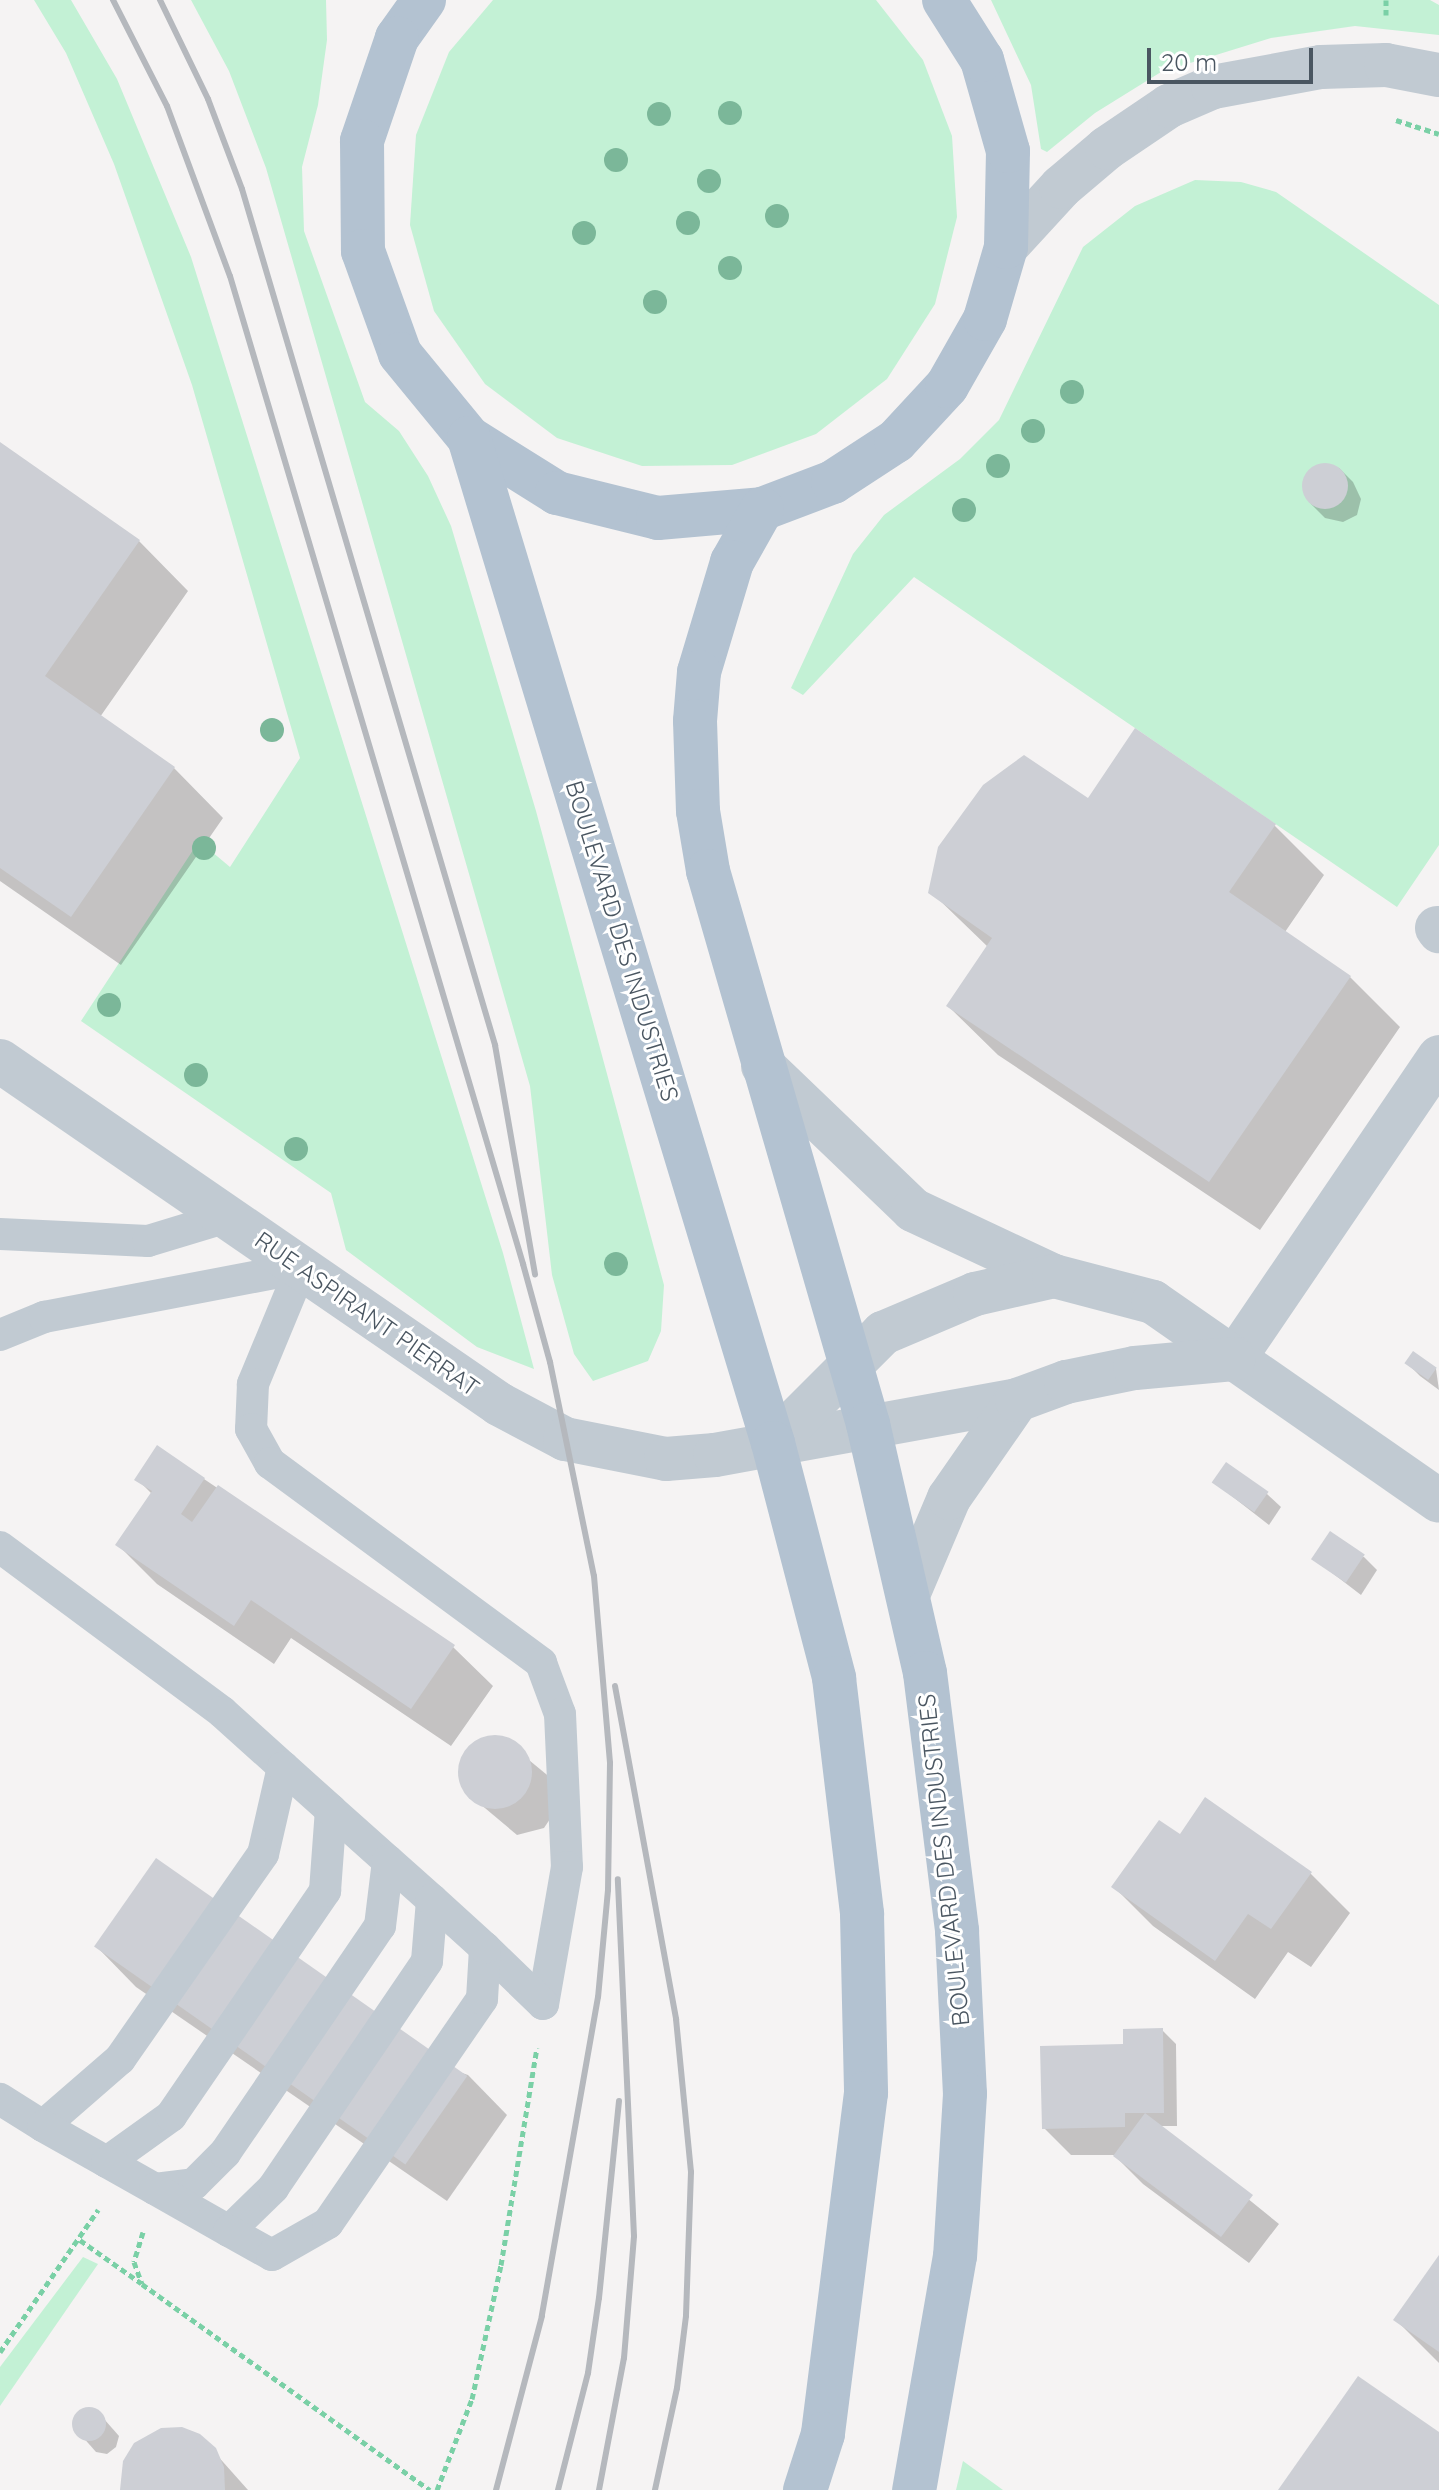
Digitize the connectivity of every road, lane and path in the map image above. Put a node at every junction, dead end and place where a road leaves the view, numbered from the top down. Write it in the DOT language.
graph roads {
  1 [pos="424,0"];
  2 [pos="944,0"];
  3 [pos="394,19"];
  4 [pos="1439,75"];
  5 [pos="1006,247"];
  6 [pos="469,438"];
  7 [pos="762,509"];
  8 [pos="1439,1057"];
  9 [pos="0,1061"];
  10 [pos="763,1066"];
  11 [pos="227,1217"];
  12 [pos="0,1234"];
  13 [pos="301,1268"];
  14 [pos="1054,1276"];
  15 [pos="0,1335"];
  16 [pos="1234,1359"];
  17 [pos="851,1361"];
  18 [pos="1017,1400"];
  19 [pos="868,1424"];
  20 [pos="773,1443"];
  21 [pos="1439,1501"];
  22 [pos="0,1547"];
  23 [pos="910,1590"];
  24 [pos="283,1767"];
  25 [pos="331,1810"];
  26 [pos="388,1861"];
  27 [pos="432,1900"];
  28 [pos="485,1948"];
  29 [pos="543,2004"];
  30 [pos="0,2099"];
  31 [pos="43,2126"];
  32 [pos="107,2162"];
  33 [pos="155,2189"];
  34 [pos="229,2231"];
  35 [pos="80,2240"];
  36 [pos="142,2284"];
  37 [pos="0,2352"];
  38 [pos="430,2490"];
  39 [pos="437,2490"];
  40 [pos="805,2490"];
  41 [pos="914,2490"];
  1 -- 3 [label="main road"];
  2 -- 5 [label="main road"];
  3 -- 6 [label="main road"];
  4 -- 5 [label="street"];
  5 -- 7 [label="main road"];
  6 -- 7 [label="main road"];
  6 -- 20 [label="main road, BOULEVARD DES INDUSTRIES"];
  7 -- 10 [label="main road, BOULEVARD DES INDUSTRIES"];
  8 -- 16 [label="street"];
  9 -- 11 [label="street, RUE ASPIRANT PIERRAT"];
  10 -- 14 [label="street"];
  10 -- 17 [label="main road, BOULEVARD DES INDUSTRIES"];
  11 -- 12 [label="lane"];
  11 -- 13 [label="street, RUE ASPIRANT PIERRAT"];
  13 -- 15 [label="lane"];
  13 -- 20 [label="street, RUE ASPIRANT PIERRAT"];
  13 -- 29 [label="lane"];
  14 -- 16 [label="street"];
  14 -- 17 [label="street"];
  16 -- 18 [label="street"];
  16 -- 21 [label="street"];
  17 -- 19 [label="main road, BOULEVARD DES INDUSTRIES"];
  17 -- 20 [label="street"];
  18 -- 19 [label="street"];
  18 -- 23 [label="street"];
  19 -- 20 [label="street"];
  19 -- 23 [label="main road, BOULEVARD DES INDUSTRIES"];
  20 -- 40 [label="main road, BOULEVARD DES INDUSTRIES"];
  22 -- 24 [label="lane"];
  23 -- 41 [label="main road, BOULEVARD DES INDUSTRIES"];
  24 -- 25 [label="lane"];
  24 -- 31 [label="lane"];
  25 -- 26 [label="lane"];
  25 -- 32 [label="lane"];
  26 -- 27 [label="lane"];
  26 -- 33 [label="lane"];
  27 -- 28 [label="lane"];
  27 -- 34 [label="lane"];
  28 -- 29 [label="lane"];
  28 -- 34 [label="lane"];
  29 -- 39 [label="path"];
  30 -- 31 [label="lane"];
  31 -- 32 [label="lane"];
  32 -- 33 [label="lane"];
  33 -- 34 [label="lane"];
  33 -- 35 [label="path"];
  33 -- 36 [label="path"];
  35 -- 36 [label="path"];
  35 -- 37 [label="path"];
  36 -- 38 [label="path"];
}
